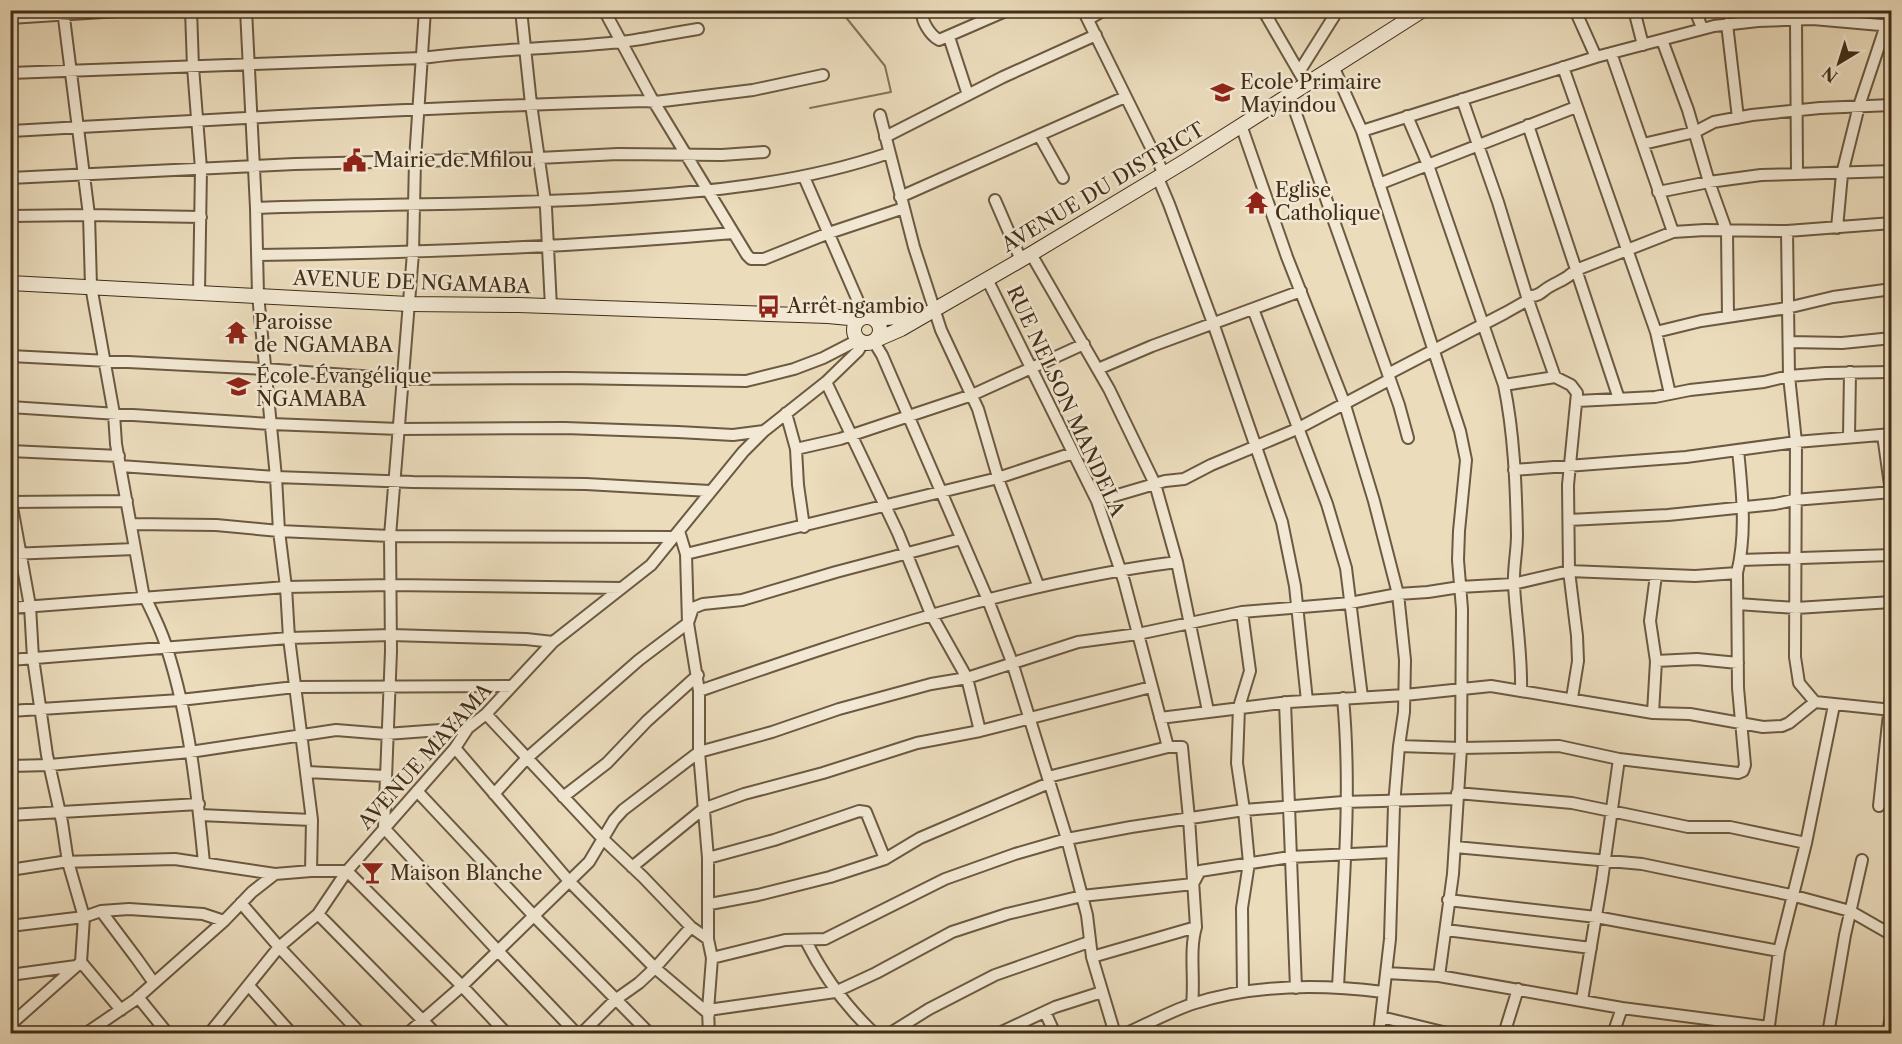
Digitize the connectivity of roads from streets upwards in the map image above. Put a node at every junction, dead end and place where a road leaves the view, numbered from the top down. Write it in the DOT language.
graph roads {
  1 [pos="134,10"];
  2 [pos="191,10"];
  3 [pos="246,10"];
  4 [pos="425,10"];
  5 [pos="521,10"];
  6 [pos="604,10"];
  7 [pos="922,10"];
  8 [pos="1008,10"];
  9 [pos="1104,10"];
  10 [pos="1263,10"];
  11 [pos="1338,10"];
  12 [pos="1423,10"];
  13 [pos="1575,10"];
  14 [pos="1634,10"];
  15 [pos="1695,10"];
  16 [pos="63,12"];
  17 [pos="1086,15"];
  18 [pos="1813,15"];
  19 [pos="1756,16"];
  20 [pos="10,18"];
  21 [pos="1796,20"];
  22 [pos="1890,22"];
  23 [pos="1727,24"];
  24 [pos="1702,28"];
  25 [pos="698,29"];
  26 [pos="1096,35"];
  27 [pos="949,37"];
  28 [pos="1662,40"];
  29 [pos="623,42"];
  30 [pos="1643,45"];
  31 [pos="525,50"];
  32 [pos="1611,53"];
  33 [pos="1596,57"];
  34 [pos="422,58"];
  35 [pos="249,65"];
  36 [pos="1333,66"];
  37 [pos="193,67"];
  38 [pos="1563,68"];
  39 [pos="70,71"];
  40 [pos="10,73"];
  41 [pos="823,75"];
  42 [pos="1303,78"];
  43 [pos="1289,94"];
  44 [pos="968,95"];
  45 [pos="1125,97"];
  46 [pos="1462,99"];
  47 [pos="654,102"];
  48 [pos="531,104"];
  49 [pos="1892,105"];
  50 [pos="1859,106"];
  51 [pos="1576,107"];
  52 [pos="419,111"];
  53 [pos="1795,111"];
  54 [pos="880,115"];
  55 [pos="1407,116"];
  56 [pos="250,117"];
  57 [pos="1738,118"];
  58 [pos="198,120"];
  59 [pos="1241,125"];
  60 [pos="1528,125"];
  61 [pos="77,127"];
  62 [pos="10,131"];
  63 [pos="1362,131"];
  64 [pos="1695,132"];
  65 [pos="1039,135"];
  66 [pos="885,137"];
  67 [pos="1642,144"];
  68 [pos="1478,145"];
  69 [pos="764,152"];
  70 [pos="889,153"];
  71 [pos="687,156"];
  72 [pos="539,158"];
  73 [pos="415,160"];
  74 [pos="1428,165"];
  75 [pos="254,167"];
  76 [pos="201,169"];
  77 [pos="1892,171"];
  78 [pos="1797,173"];
  79 [pos="83,174"];
  80 [pos="1842,174"];
  81 [pos="1161,176"];
  82 [pos="804,177"];
  83 [pos="10,178"];
  84 [pos="1063,178"];
  85 [pos="1709,182"];
  86 [pos="1379,184"];
  87 [pos="709,192"];
  88 [pos="1658,192"];
  89 [pos="900,197"];
  90 [pos="995,200"];
  91 [pos="545,201"];
  92 [pos="413,203"];
  93 [pos="256,208"];
  94 [pos="904,208"];
  95 [pos="89,214"];
  96 [pos="10,216"];
  97 [pos="201,217"];
  98 [pos="1892,223"];
  99 [pos="1838,228"];
  100 [pos="1787,231"];
  101 [pos="1673,232"];
  102 [pos="1727,232"];
  103 [pos="733,233"];
  104 [pos="829,233"];
  105 [pos="548,246"];
  106 [pos="1626,250"];
  107 [pos="413,253"];
  108 [pos="258,255"];
  109 [pos="1026,257"];
  110 [pos="1576,270"];
  111 [pos="987,279"];
  112 [pos="10,283"];
  113 [pos="92,286"];
  114 [pos="1892,289"];
  115 [pos="1301,291"];
  116 [pos="199,292"];
  117 [pos="258,295"];
  118 [pos="1528,300"];
  119 [pos="408,304"];
  120 [pos="551,307"];
  121 [pos="1788,308"];
  122 [pos="1253,309"];
  123 [pos="929,312"];
  124 [pos="812,316"];
  125 [pos="1728,316"];
  126 [pos="866,318"];
  127 [pos="1213,323"];
  128 [pos="1483,324"];
  129 [pos="1656,332"];
  130 [pos="1892,338"];
  131 [pos="866,340"];
  132 [pos="1790,342"];
  133 [pos="1084,344"];
  134 [pos="1435,350"];
  135 [pos="10,356"];
  136 [pos="105,361"];
  137 [pos="264,369"];
  138 [pos="1032,369"];
  139 [pos="1098,369"];
  140 [pos="1850,372"];
  141 [pos="1892,372"];
  142 [pos="1789,376"];
  143 [pos="1389,377"];
  144 [pos="1555,377"];
  145 [pos="403,379"];
  146 [pos="826,382"];
  147 [pos="1503,384"];
  148 [pos="1670,394"];
  149 [pos="972,395"];
  150 [pos="1619,399"];
  151 [pos="1577,401"];
  152 [pos="1344,402"];
  153 [pos="10,407"];
  154 [pos="786,413"];
  155 [pos="114,414"];
  156 [pos="909,416"];
  157 [pos="271,424"];
  158 [pos="399,429"];
  159 [pos="1297,429"];
  160 [pos="764,431"];
  161 [pos="1887,434"];
  162 [pos="850,435"];
  163 [pos="1849,437"];
  164 [pos="1408,438"];
  165 [pos="1796,442"];
  166 [pos="1255,446"];
  167 [pos="796,449"];
  168 [pos="1738,450"];
  169 [pos="10,451"];
  170 [pos="1073,453"];
  171 [pos="119,461"];
  172 [pos="1570,468"];
  173 [pos="1514,470"];
  174 [pos="276,477"];
  175 [pos="998,478"];
  176 [pos="395,481"];
  177 [pos="1155,484"];
  178 [pos="711,491"];
  179 [pos="941,492"];
  180 [pos="1891,492"];
  181 [pos="11,500"];
  182 [pos="1794,500"];
  183 [pos="127,501"];
  184 [pos="1097,501"];
  185 [pos="884,505"];
  186 [pos="1743,507"];
  187 [pos="1569,520"];
  188 [pos="131,525"];
  189 [pos="804,527"];
  190 [pos="279,531"];
  191 [pos="677,534"];
  192 [pos="390,536"];
  193 [pos="961,539"];
  194 [pos="135,549"];
  195 [pos="907,553"];
  196 [pos="10,554"];
  197 [pos="22,554"];
  198 [pos="686,554"];
  199 [pos="1892,555"];
  200 [pos="1796,559"];
  201 [pos="1740,560"];
  202 [pos="1177,562"];
  203 [pos="1120,569"];
  204 [pos="1569,571"];
  205 [pos="1737,573"];
  206 [pos="1656,575"];
  207 [pos="1513,584"];
  208 [pos="391,585"];
  209 [pos="1038,585"];
  210 [pos="286,587"];
  211 [pos="1460,587"];
  212 [pos="622,588"];
  213 [pos="1398,594"];
  214 [pos="145,598"];
  215 [pos="988,600"];
  216 [pos="1892,602"];
  217 [pos="1350,603"];
  218 [pos="1738,604"];
  219 [pos="30,606"];
  220 [pos="10,608"];
  221 [pos="1297,608"];
  222 [pos="1796,608"];
  223 [pos="1242,612"];
  224 [pos="931,614"];
  225 [pos="688,623"];
  226 [pos="1190,623"];
  227 [pos="1138,634"];
  228 [pos="391,635"];
  229 [pos="290,638"];
  230 [pos="553,642"];
  231 [pos="166,646"];
  232 [pos="33,658"];
  233 [pos="10,660"];
  234 [pos="1656,661"];
  235 [pos="1012,662"];
  236 [pos="1738,663"];
  237 [pos="698,675"];
  238 [pos="967,678"];
  239 [pos="512,686"];
  240 [pos="1892,686"];
  241 [pos="295,687"];
  242 [pos="389,687"];
  243 [pos="1151,687"];
  244 [pos="1460,689"];
  245 [pos="1521,690"];
  246 [pos="699,691"];
  247 [pos="1404,695"];
  248 [pos="1362,697"];
  249 [pos="1342,698"];
  250 [pos="1572,698"];
  251 [pos="180,700"];
  252 [pos="1307,701"];
  253 [pos="1285,702"];
  254 [pos="1815,702"];
  255 [pos="1834,705"];
  256 [pos="1239,707"];
  257 [pos="41,709"];
  258 [pos="1891,710"];
  259 [pos="10,711"];
  260 [pos="1208,711"];
  261 [pos="1653,713"];
  262 [pos="486,714"];
  263 [pos="1028,717"];
  264 [pos="1160,718"];
  265 [pos="1742,723"];
  266 [pos="468,728"];
  267 [pos="980,731"];
  268 [pos="300,734"];
  269 [pos="386,734"];
  270 [pos="1399,746"];
  271 [pos="1168,747"];
  272 [pos="455,748"];
  273 [pos="1461,748"];
  274 [pos="190,752"];
  275 [pos="699,752"];
  276 [pos="526,759"];
  277 [pos="1618,759"];
  278 [pos="50,765"];
  279 [pos="10,766"];
  280 [pos="307,772"];
  281 [pos="385,776"];
  282 [pos="1048,780"];
  283 [pos="417,791"];
  284 [pos="494,794"];
  285 [pos="1457,796"];
  286 [pos="563,797"];
  287 [pos="1395,801"];
  288 [pos="1347,802"];
  289 [pos="1879,806"];
  290 [pos="1288,807"];
  291 [pos="199,809"];
  292 [pos="703,809"];
  293 [pos="1244,810"];
  294 [pos="1612,810"];
  295 [pos="59,811"];
  296 [pos="10,815"];
  297 [pos="1189,819"];
  298 [pos="312,820"];
  299 [pos="384,828"];
  300 [pos="1067,839"];
  301 [pos="604,840"];
  302 [pos="1806,843"];
  303 [pos="1455,848"];
  304 [pos="1392,852"];
  305 [pos="1345,854"];
  306 [pos="1290,857"];
  307 [pos="708,858"];
  308 [pos="885,859"];
  309 [pos="1862,860"];
  310 [pos="1604,861"];
  311 [pos="68,862"];
  312 [pos="204,863"];
  313 [pos="1249,863"];
  314 [pos="632,867"];
  315 [pos="10,870"];
  316 [pos="311,871"];
  317 [pos="347,871"];
  318 [pos="275,874"];
  319 [pos="569,881"];
  320 [pos="1193,884"];
  321 [pos="1082,896"];
  322 [pos="1791,896"];
  323 [pos="1448,900"];
  324 [pos="241,903"];
  325 [pos="710,904"];
  326 [pos="101,911"];
  327 [pos="1850,911"];
  328 [pos="318,914"];
  329 [pos="534,916"];
  330 [pos="84,917"];
  331 [pos="1596,917"];
  332 [pos="224,921"];
  333 [pos="10,926"];
  334 [pos="691,927"];
  335 [pos="1196,927"];
  336 [pos="1446,930"];
  337 [pos="1892,935"];
  338 [pos="708,939"];
  339 [pos="806,941"];
  340 [pos="1089,942"];
  341 [pos="279,947"];
  342 [pos="1591,948"];
  343 [pos="498,951"];
  344 [pos="1779,951"];
  345 [pos="1092,957"];
  346 [pos="712,958"];
  347 [pos="78,964"];
  348 [pos="655,968"];
  349 [pos="1387,973"];
  350 [pos="10,975"];
  351 [pos="1439,976"];
  352 [pos="154,983"];
  353 [pos="249,986"];
  354 [pos="462,986"];
  355 [pos="1338,987"];
  356 [pos="1296,988"];
  357 [pos="1518,989"];
  358 [pos="1243,991"];
  359 [pos="836,992"];
  360 [pos="1102,992"];
  361 [pos="1383,992"];
  362 [pos="138,997"];
  363 [pos="615,1000"];
  364 [pos="1582,1000"];
  365 [pos="1192,1005"];
  366 [pos="1622,1008"];
  367 [pos="1892,1009"];
  368 [pos="121,1010"];
  369 [pos="709,1012"];
  370 [pos="1045,1012"];
  371 [pos="1381,1017"];
  372 [pos="423,1020"];
  373 [pos="10,1025"];
  374 [pos="1717,1028"];
  375 [pos="1768,1030"];
  376 [pos="215,1031"];
  377 [pos="1829,1033"];
  378 [pos="85,1034"];
  379 [pos="168,1034"];
  380 [pos="292,1034"];
  381 [pos="361,1034"];
  382 [pos="407,1034"];
  383 [pos="436,1034"];
  384 [pos="507,1034"];
  385 [pos="579,1034"];
  386 [pos="650,1034"];
  387 [pos="709,1034"];
  388 [pos="875,1034"];
  389 [pos="889,1034"];
  390 [pos="997,1034"];
  391 [pos="1055,1034"];
  392 [pos="1115,1034"];
  393 [pos="1125,1034"];
  394 [pos="1380,1034"];
  395 [pos="1451,1034"];
  396 [pos="1504,1034"];
  397 [pos="1613,1034"];
  398 [pos="1888,1034"];
  1 -- 16 [label="street"];
  2 -- 37 [label="street"];
  3 -- 35 [label="street"];
  4 -- 34 [label="street"];
  5 -- 31 [label="street"];
  6 -- 29 [label="street"];
  7 -- 27 [label="street"];
  8 -- 27 [label="street"];
  9 -- 17 [label="street"];
  10 -- 42 [label="street"];
  11 -- 42 [label="street"];
  12 -- 36 [label="street, AVENUE DU DISTRICT"];
  13 -- 33 [label="street"];
  14 -- 30 [label="street"];
  15 -- 24 [label="street"];
  16 -- 20 [label="street"];
  16 -- 39 [label="street"];
  17 -- 26 [label="street"];
  18 -- 21 [label="street"];
  18 -- 22 [label="street"];
  19 -- 21 [label="street"];
  19 -- 23 [label="street"];
  21 -- 53 [label="street"];
  22 -- 50 [label="street"];
  23 -- 24 [label="street"];
  23 -- 57 [label="street"];
  24 -- 28 [label="street"];
  25 -- 29 [label="street"];
  26 -- 44 [label="street"];
  26 -- 45 [label="street"];
  27 -- 44 [label="street"];
  28 -- 30 [label="street"];
  28 -- 64 [label="street"];
  29 -- 31 [label="street"];
  29 -- 47 [label="street"];
  30 -- 32 [label="street"];
  31 -- 34 [label="street"];
  31 -- 48 [label="street"];
  32 -- 33 [label="street"];
  32 -- 67 [label="street"];
  33 -- 38 [label="street"];
  34 -- 35 [label="street"];
  34 -- 52 [label="street"];
  35 -- 37 [label="street"];
  35 -- 56 [label="street"];
  36 -- 42 [label="street, AVENUE DU DISTRICT"];
  36 -- 63 [label="street"];
  37 -- 39 [label="street"];
  37 -- 58 [label="street"];
  38 -- 46 [label="street"];
  38 -- 51 [label="street"];
  39 -- 40 [label="street"];
  39 -- 61 [label="street"];
  41 -- 47 [label="street"];
  42 -- 43 [label="street, AVENUE DU DISTRICT"];
  43 -- 59 [label="street, AVENUE DU DISTRICT"];
  43 -- 143 [label="street"];
  44 -- 66 [label="street"];
  45 -- 65 [label="street"];
  45 -- 81 [label="street"];
  46 -- 55 [label="street"];
  46 -- 68 [label="street"];
  47 -- 48 [label="street"];
  47 -- 71 [label="street"];
  48 -- 52 [label="street"];
  48 -- 72 [label="street"];
  49 -- 50 [label="street"];
  50 -- 53 [label="street"];
  50 -- 80 [label="street"];
  51 -- 60 [label="street"];
  51 -- 106 [label="street"];
  52 -- 56 [label="street"];
  52 -- 73 [label="street"];
  53 -- 57 [label="street"];
  53 -- 78 [label="street"];
  54 -- 66 [label="street"];
  55 -- 63 [label="street"];
  55 -- 74 [label="street"];
  56 -- 58 [label="street"];
  56 -- 75 [label="street"];
  57 -- 64 [label="street"];
  58 -- 61 [label="street"];
  58 -- 76 [label="street"];
  59 -- 81 [label="street, AVENUE DU DISTRICT"];
  59 -- 115 [label="street"];
  60 -- 68 [label="street"];
  60 -- 110 [label="street"];
  61 -- 62 [label="street"];
  61 -- 79 [label="street"];
  63 -- 86 [label="street"];
  64 -- 67 [label="street"];
  64 -- 85 [label="street"];
  65 -- 84 [label="street"];
  65 -- 89 [label="street"];
  66 -- 70 [label="street"];
  67 -- 88 [label="street"];
  68 -- 74 [label="street"];
  68 -- 118 [label="street"];
  69 -- 71 [label="street"];
  70 -- 82 [label="street"];
  70 -- 89 [label="street"];
  71 -- 72 [label="street"];
  71 -- 87 [label="street"];
  72 -- 73 [label="street"];
  72 -- 91 [label="street"];
  73 -- 75 [label="street"];
  73 -- 92 [label="street"];
  74 -- 86 [label="street"];
  74 -- 128 [label="street"];
  75 -- 76 [label="street"];
  75 -- 93 [label="street"];
  76 -- 79 [label="street"];
  76 -- 97 [label="street"];
  77 -- 80 [label="street"];
  78 -- 80 [label="street"];
  78 -- 85 [label="street"];
  79 -- 83 [label="street"];
  79 -- 95 [label="street"];
  80 -- 99 [label="street"];
  81 -- 109 [label="street, AVENUE DU DISTRICT"];
  81 -- 127 [label="street"];
  82 -- 87 [label="street"];
  82 -- 104 [label="street"];
  85 -- 88 [label="street"];
  85 -- 102 [label="street"];
  86 -- 134 [label="street"];
  87 -- 91 [label="street"];
  87 -- 103 [label="street"];
  88 -- 101 [label="street"];
  89 -- 94 [label="street"];
  90 -- 109 [label="street"];
  91 -- 92 [label="street"];
  91 -- 105 [label="street"];
  92 -- 93 [label="street"];
  92 -- 107 [label="street"];
  93 -- 108 [label="street"];
  94 -- 104 [label="street"];
  94 -- 123 [label="street"];
  95 -- 96 [label="street"];
  95 -- 97 [label="street"];
  95 -- 113 [label="street"];
  97 -- 116 [label="street"];
  98 -- 99 [label="street"];
  99 -- 100 [label="street"];
  100 -- 102 [label="street"];
  100 -- 121 [label="street"];
  101 -- 102 [label="street"];
  101 -- 106 [label="street"];
  102 -- 125 [label="street"];
  103 -- 104 [label="street"];
  103 -- 105 [label="street"];
  104 -- 126 [label="street"];
  105 -- 107 [label="street"];
  105 -- 120 [label="street"];
  106 -- 110 [label="street"];
  106 -- 129 [label="street"];
  107 -- 108 [label="street"];
  107 -- 119 [label="street"];
  108 -- 117 [label="street"];
  109 -- 111 [label="street, AVENUE DU DISTRICT"];
  109 -- 133 [label="street"];
  110 -- 118 [label="street"];
  110 -- 150 [label="street"];
  111 -- 123 [label="street, AVENUE DU DISTRICT"];
  111 -- 138 [label="street, RUE NELSON MANDELA"];
  112 -- 113 [label="street, AVENUE DE NGAMABA"];
  113 -- 116 [label="street, AVENUE DE NGAMABA"];
  113 -- 136 [label="street"];
  114 -- 121 [label="street"];
  115 -- 122 [label="street"];
  115 -- 152 [label="street"];
  116 -- 117 [label="street, AVENUE DE NGAMABA"];
  117 -- 119 [label="street, AVENUE DE NGAMABA"];
  117 -- 137 [label="street"];
  118 -- 128 [label="street"];
  118 -- 144 [label="street"];
  119 -- 120 [label="street, AVENUE DE NGAMABA"];
  119 -- 145 [label="street"];
  120 -- 124 [label="street, AVENUE DE NGAMABA"];
  121 -- 125 [label="street"];
  121 -- 132 [label="street"];
  122 -- 127 [label="street"];
  122 -- 159 [label="street"];
  123 -- 126 [label="street, AVENUE DU DISTRICT"];
  123 -- 131 [label="street, AVENUE DU DISTRICT"];
  123 -- 149 [label="street"];
  124 -- 126 [label="street, AVENUE DE NGAMABA"];
  124 -- 131 [label="street, AVENUE DE NGAMABA"];
  125 -- 129 [label="street"];
  126 -- 131 [label="street"];
  126 -- 131 [label="street"];
  127 -- 139 [label="street"];
  127 -- 166 [label="street"];
  128 -- 134 [label="street"];
  128 -- 147 [label="street"];
  129 -- 148 [label="street"];
  130 -- 132 [label="street"];
  131 -- 145 [label="street"];
  131 -- 146 [label="street, AVENUE MAYAMA"];
  131 -- 156 [label="street"];
  132 -- 142 [label="street"];
  133 -- 138 [label="street"];
  133 -- 139 [label="street"];
  134 -- 143 [label="street"];
  134 -- 211 [label="street"];
  135 -- 136 [label="street"];
  136 -- 137 [label="street"];
  136 -- 155 [label="street"];
  137 -- 145 [label="street"];
  137 -- 157 [label="street"];
  138 -- 149 [label="street"];
  138 -- 170 [label="street, RUE NELSON MANDELA"];
  139 -- 177 [label="street"];
  140 -- 141 [label="street"];
  140 -- 142 [label="street"];
  140 -- 163 [label="street"];
  142 -- 148 [label="street"];
  142 -- 165 [label="street"];
  143 -- 152 [label="street"];
  143 -- 164 [label="street"];
  144 -- 147 [label="street"];
  144 -- 151 [label="street"];
  145 -- 158 [label="street"];
  146 -- 154 [label="street, AVENUE MAYAMA"];
  146 -- 162 [label="street"];
  147 -- 173 [label="street"];
  148 -- 150 [label="street"];
  149 -- 156 [label="street"];
  149 -- 175 [label="street"];
  150 -- 151 [label="street"];
  151 -- 172 [label="street"];
  152 -- 159 [label="street"];
  152 -- 213 [label="street"];
  153 -- 155 [label="street"];
  154 -- 160 [label="street, AVENUE MAYAMA"];
  154 -- 167 [label="street"];
  155 -- 157 [label="street"];
  155 -- 171 [label="street"];
  156 -- 162 [label="street"];
  156 -- 179 [label="street"];
  157 -- 158 [label="street"];
  157 -- 174 [label="street"];
  158 -- 160 [label="street"];
  158 -- 176 [label="street"];
  159 -- 166 [label="street"];
  159 -- 217 [label="street"];
  160 -- 178 [label="street, AVENUE MAYAMA"];
  161 -- 163 [label="street"];
  161 -- 180 [label="street"];
  162 -- 167 [label="street"];
  162 -- 185 [label="street"];
  163 -- 165 [label="street"];
  165 -- 168 [label="street"];
  165 -- 182 [label="street"];
  166 -- 177 [label="street"];
  166 -- 221 [label="street"];
  167 -- 189 [label="street"];
  168 -- 172 [label="street"];
  168 -- 186 [label="street"];
  169 -- 171 [label="street"];
  170 -- 175 [label="street"];
  170 -- 184 [label="street, RUE NELSON MANDELA"];
  171 -- 174 [label="street"];
  171 -- 183 [label="street"];
  172 -- 173 [label="street"];
  172 -- 187 [label="street"];
  173 -- 207 [label="street"];
  174 -- 176 [label="street"];
  174 -- 190 [label="street"];
  175 -- 179 [label="street"];
  175 -- 209 [label="street"];
  176 -- 178 [label="street"];
  176 -- 192 [label="street"];
  177 -- 184 [label="street"];
  177 -- 202 [label="street"];
  178 -- 191 [label="street, AVENUE MAYAMA"];
  179 -- 185 [label="street"];
  179 -- 193 [label="street"];
  180 -- 182 [label="street"];
  181 -- 183 [label="street"];
  181 -- 197 [label="street"];
  182 -- 186 [label="street"];
  182 -- 200 [label="street"];
  183 -- 188 [label="street"];
  184 -- 203 [label="street, RUE NELSON MANDELA"];
  185 -- 189 [label="street"];
  185 -- 195 [label="street"];
  186 -- 187 [label="street"];
  186 -- 201 [label="street"];
  187 -- 204 [label="street"];
  188 -- 190 [label="street"];
  188 -- 194 [label="street"];
  189 -- 198 [label="street"];
  190 -- 192 [label="street"];
  190 -- 210 [label="street"];
  191 -- 192 [label="street"];
  191 -- 198 [label="street"];
  191 -- 212 [label="street, AVENUE MAYAMA"];
  192 -- 208 [label="street"];
  193 -- 195 [label="street"];
  193 -- 215 [label="street"];
  194 -- 197 [label="street"];
  194 -- 214 [label="street"];
  195 -- 224 [label="street"];
  195 -- 225 [label="street"];
  196 -- 197 [label="street"];
  197 -- 219 [label="street"];
  198 -- 225 [label="street"];
  199 -- 200 [label="street"];
  200 -- 201 [label="street"];
  200 -- 222 [label="street"];
  201 -- 205 [label="street"];
  202 -- 203 [label="street"];
  202 -- 226 [label="street"];
  203 -- 209 [label="street"];
  203 -- 227 [label="street, RUE NELSON MANDELA"];
  204 -- 206 [label="street"];
  204 -- 207 [label="street"];
  204 -- 250 [label="street"];
  205 -- 206 [label="street"];
  205 -- 218 [label="street"];
  206 -- 234 [label="street"];
  207 -- 211 [label="street"];
  207 -- 245 [label="street"];
  208 -- 210 [label="street"];
  208 -- 212 [label="street"];
  208 -- 228 [label="street"];
  209 -- 215 [label="street"];
  210 -- 214 [label="street"];
  210 -- 229 [label="street"];
  211 -- 213 [label="street"];
  211 -- 244 [label="street"];
  212 -- 230 [label="street, AVENUE MAYAMA"];
  213 -- 217 [label="street"];
  213 -- 247 [label="street"];
  214 -- 219 [label="street"];
  214 -- 231 [label="street"];
  215 -- 224 [label="street"];
  215 -- 235 [label="street"];
  216 -- 222 [label="street"];
  217 -- 221 [label="street"];
  217 -- 248 [label="street"];
  218 -- 222 [label="street"];
  218 -- 236 [label="street"];
  219 -- 220 [label="street"];
  219 -- 232 [label="street"];
  221 -- 223 [label="street"];
  221 -- 252 [label="street"];
  222 -- 254 [label="street"];
  223 -- 226 [label="street"];
  223 -- 256 [label="street"];
  224 -- 238 [label="street"];
  224 -- 246 [label="street"];
  225 -- 237 [label="street"];
  225 -- 276 [label="street"];
  226 -- 227 [label="street"];
  226 -- 260 [label="street"];
  227 -- 235 [label="street"];
  227 -- 243 [label="street, RUE NELSON MANDELA"];
  228 -- 229 [label="street"];
  228 -- 230 [label="street"];
  228 -- 242 [label="street"];
  229 -- 231 [label="street"];
  229 -- 241 [label="street"];
  230 -- 239 [label="street, AVENUE MAYAMA"];
  231 -- 232 [label="street"];
  231 -- 251 [label="street"];
  232 -- 233 [label="street"];
  232 -- 257 [label="street"];
  234 -- 236 [label="street"];
  234 -- 261 [label="street"];
  235 -- 238 [label="street"];
  235 -- 263 [label="street"];
  236 -- 265 [label="street"];
  237 -- 246 [label="street"];
  237 -- 286 [label="street"];
  238 -- 267 [label="street"];
  238 -- 275 [label="street"];
  239 -- 242 [label="street"];
  239 -- 262 [label="street, AVENUE MAYAMA"];
  240 -- 258 [label="street"];
  241 -- 242 [label="street"];
  241 -- 251 [label="street"];
  241 -- 268 [label="street"];
  242 -- 269 [label="street"];
  243 -- 263 [label="street"];
  243 -- 264 [label="street, RUE NELSON MANDELA"];
  244 -- 245 [label="street"];
  244 -- 247 [label="street"];
  244 -- 273 [label="street"];
  245 -- 250 [label="street"];
  246 -- 275 [label="street"];
  247 -- 248 [label="street"];
  247 -- 270 [label="street"];
  248 -- 249 [label="street"];
  249 -- 252 [label="street"];
  249 -- 288 [label="street"];
  250 -- 261 [label="street"];
  251 -- 257 [label="street"];
  251 -- 274 [label="street"];
  252 -- 253 [label="street"];
  253 -- 256 [label="street"];
  253 -- 290 [label="street"];
  254 -- 255 [label="street"];
  254 -- 265 [label="street"];
  255 -- 258 [label="street"];
  255 -- 302 [label="street"];
  256 -- 260 [label="street"];
  256 -- 293 [label="street"];
  257 -- 259 [label="street"];
  257 -- 278 [label="street"];
  258 -- 289 [label="street"];
  260 -- 264 [label="street"];
  261 -- 265 [label="street"];
  262 -- 266 [label="street, AVENUE MAYAMA"];
  262 -- 276 [label="street"];
  263 -- 267 [label="street"];
  263 -- 282 [label="street"];
  264 -- 271 [label="street, RUE NELSON MANDELA"];
  265 -- 277 [label="street"];
  266 -- 269 [label="street"];
  266 -- 272 [label="street, AVENUE MAYAMA"];
  267 -- 292 [label="street"];
  268 -- 269 [label="street"];
  268 -- 274 [label="street"];
  268 -- 280 [label="street"];
  269 -- 281 [label="street"];
  270 -- 273 [label="street"];
  270 -- 287 [label="street"];
  271 -- 282 [label="street"];
  271 -- 297 [label="street"];
  272 -- 283 [label="street, AVENUE MAYAMA"];
  272 -- 284 [label="street"];
  273 -- 277 [label="street"];
  273 -- 285 [label="street"];
  274 -- 278 [label="street"];
  274 -- 291 [label="street"];
  275 -- 292 [label="street"];
  275 -- 301 [label="street"];
  276 -- 284 [label="street"];
  276 -- 286 [label="street"];
  277 -- 294 [label="street"];
  278 -- 279 [label="street"];
  278 -- 295 [label="street"];
  280 -- 281 [label="street"];
  280 -- 298 [label="street"];
  281 -- 299 [label="street"];
  282 -- 300 [label="street"];
  282 -- 308 [label="street"];
  283 -- 299 [label="street, AVENUE MAYAMA"];
  283 -- 329 [label="street"];
  284 -- 319 [label="street"];
  285 -- 287 [label="street"];
  285 -- 294 [label="street"];
  285 -- 303 [label="street"];
  286 -- 301 [label="street"];
  287 -- 288 [label="street"];
  287 -- 304 [label="street"];
  288 -- 290 [label="street"];
  288 -- 305 [label="street"];
  290 -- 293 [label="street"];
  290 -- 306 [label="street"];
  291 -- 295 [label="street"];
  291 -- 298 [label="street"];
  291 -- 312 [label="street"];
  292 -- 307 [label="street"];
  292 -- 314 [label="street"];
  293 -- 297 [label="street"];
  293 -- 313 [label="street"];
  294 -- 302 [label="street"];
  294 -- 310 [label="street"];
  295 -- 296 [label="street"];
  295 -- 311 [label="street"];
  297 -- 300 [label="street"];
  297 -- 320 [label="street"];
  298 -- 316 [label="street"];
  299 -- 317 [label="street, AVENUE MAYAMA"];
  299 -- 343 [label="street"];
  300 -- 321 [label="street"];
  300 -- 339 [label="street"];
  301 -- 314 [label="street"];
  301 -- 319 [label="street"];
  302 -- 322 [label="street"];
  303 -- 310 [label="street"];
  303 -- 323 [label="street"];
  304 -- 305 [label="street"];
  304 -- 349 [label="street"];
  305 -- 306 [label="street"];
  305 -- 355 [label="street"];
  306 -- 313 [label="street"];
  306 -- 356 [label="street"];
  307 -- 308 [label="street"];
  307 -- 325 [label="street"];
  308 -- 325 [label="street"];
  309 -- 327 [label="street"];
  310 -- 322 [label="street"];
  310 -- 331 [label="street"];
  311 -- 312 [label="street"];
  311 -- 315 [label="street"];
  311 -- 330 [label="street"];
  312 -- 318 [label="street"];
  313 -- 320 [label="street"];
  313 -- 358 [label="street"];
  314 -- 334 [label="street"];
  316 -- 317 [label="street"];
  316 -- 318 [label="street"];
  317 -- 328 [label="street, AVENUE MAYAMA"];
  317 -- 354 [label="street"];
  318 -- 324 [label="street"];
  319 -- 329 [label="street"];
  319 -- 348 [label="street"];
  320 -- 321 [label="street"];
  320 -- 335 [label="street"];
  321 -- 340 [label="street"];
  321 -- 359 [label="street"];
  322 -- 327 [label="street"];
  322 -- 344 [label="street"];
  323 -- 331 [label="street"];
  323 -- 336 [label="street"];
  324 -- 332 [label="street"];
  324 -- 341 [label="street"];
  325 -- 338 [label="street"];
  326 -- 330 [label="street"];
  326 -- 332 [label="street"];
  326 -- 352 [label="street"];
  327 -- 337 [label="street"];
  327 -- 377 [label="street"];
  328 -- 341 [label="street, AVENUE MAYAMA"];
  328 -- 372 [label="street"];
  329 -- 343 [label="street"];
  329 -- 363 [label="street"];
  330 -- 333 [label="street"];
  330 -- 347 [label="street"];
  331 -- 342 [label="street"];
  331 -- 344 [label="street"];
  332 -- 352 [label="street"];
  334 -- 338 [label="street"];
  334 -- 348 [label="street"];
  335 -- 345 [label="street"];
  335 -- 365 [label="street"];
  336 -- 342 [label="street"];
  336 -- 351 [label="street"];
  338 -- 346 [label="street"];
  339 -- 346 [label="street"];
  339 -- 359 [label="street"];
  340 -- 345 [label="street"];
  340 -- 389 [label="street"];
  341 -- 353 [label="street, AVENUE MAYAMA"];
  341 -- 381 [label="street"];
  342 -- 364 [label="street"];
  343 -- 354 [label="street"];
  343 -- 385 [label="street"];
  344 -- 375 [label="street"];
  345 -- 360 [label="street"];
  346 -- 369 [label="street"];
  347 -- 350 [label="street"];
  347 -- 368 [label="street"];
  347 -- 373 [label="street"];
  348 -- 363 [label="street"];
  348 -- 369 [label="street"];
  349 -- 351 [label="street"];
  349 -- 361 [label="street"];
  351 -- 357 [label="street"];
  352 -- 362 [label="street"];
  353 -- 376 [label="street, AVENUE MAYAMA"];
  353 -- 380 [label="street"];
  354 -- 372 [label="street"];
  354 -- 384 [label="street"];
  355 -- 356 [label="street"];
  355 -- 361 [label="street"];
  356 -- 358 [label="street"];
  357 -- 364 [label="street"];
  357 -- 396 [label="street"];
  358 -- 365 [label="street"];
  359 -- 369 [label="street"];
  359 -- 388 [label="street"];
  360 -- 370 [label="street"];
  360 -- 392 [label="street"];
  361 -- 371 [label="street"];
  362 -- 368 [label="street"];
  362 -- 379 [label="street"];
  363 -- 385 [label="street"];
  363 -- 386 [label="street"];
  364 -- 366 [label="street"];
  365 -- 393 [label="street"];
  366 -- 374 [label="street"];
  366 -- 397 [label="street"];
  367 -- 398 [label="street"];
  368 -- 378 [label="street"];
  369 -- 387 [label="street"];
  370 -- 390 [label="street"];
  370 -- 391 [label="street"];
  371 -- 394 [label="street"];
  371 -- 395 [label="street"];
  372 -- 382 [label="street"];
  372 -- 383 [label="street"];
  374 -- 375 [label="street"];
}
